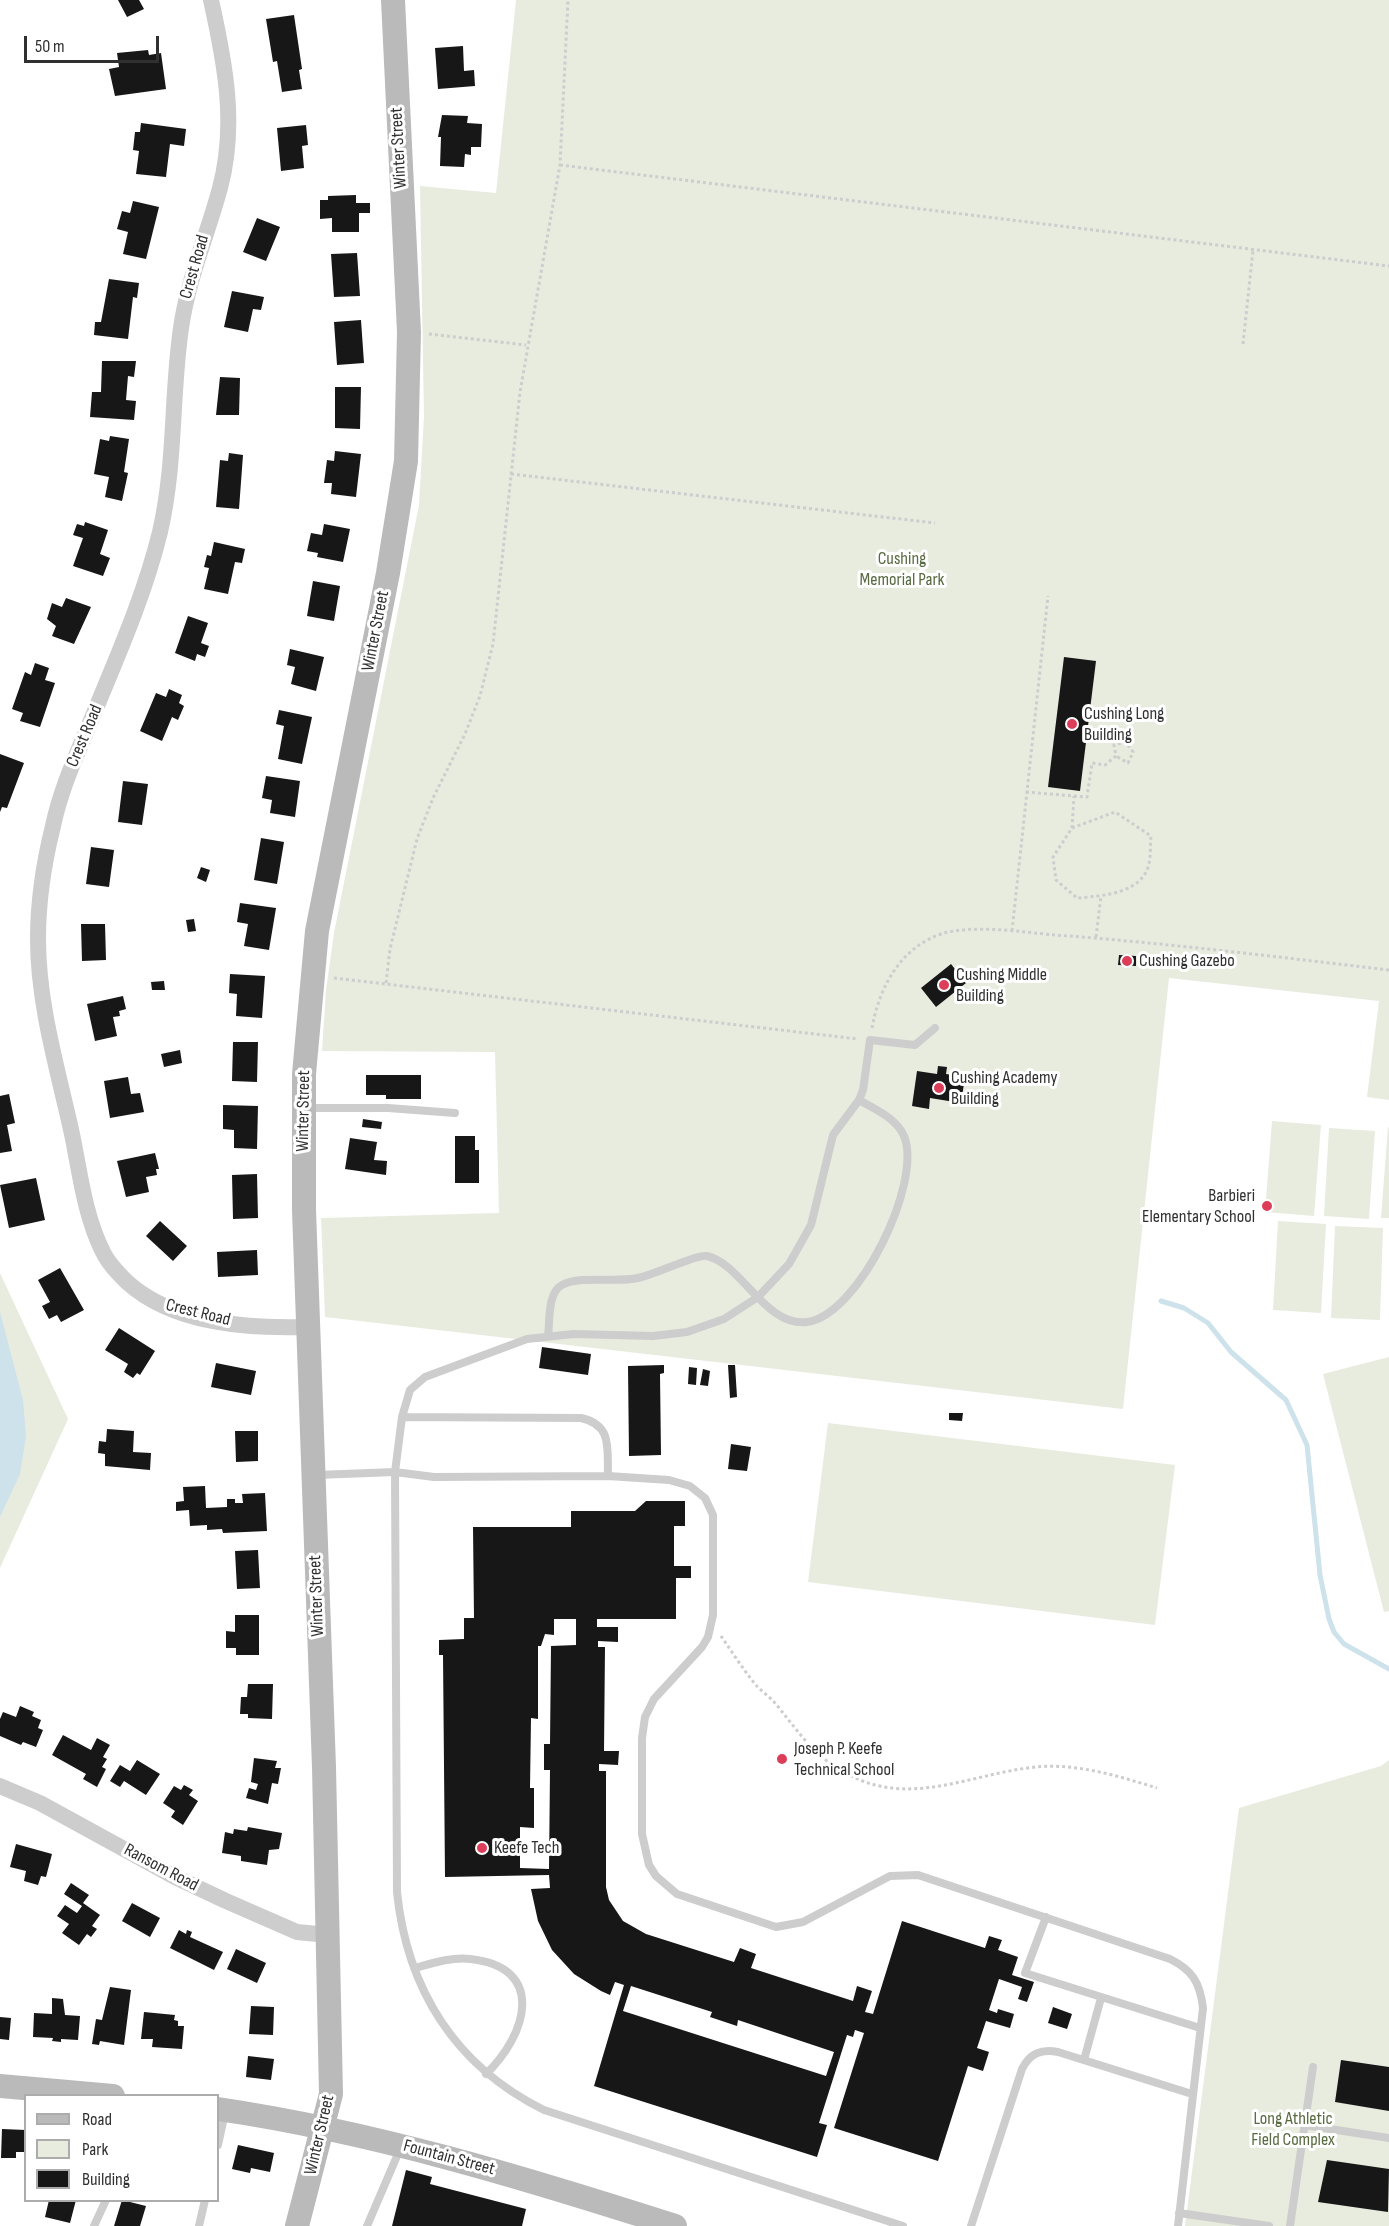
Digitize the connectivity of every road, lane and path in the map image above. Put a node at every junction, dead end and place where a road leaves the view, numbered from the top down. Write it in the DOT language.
graph roads {
  1 [pos="211,0"];
  2 [pos="393,0"];
  3 [pos="568,0"];
  4 [pos="560,165"];
  5 [pos="1252,250"];
  6 [pos="1389,266"];
  7 [pos="452,337"];
  8 [pos="1243,344"];
  9 [pos="527,345"];
  10 [pos="511,474"];
  11 [pos="935,524"];
  12 [pos="1048,596"];
  13 [pos="1116,756"];
  14 [pos="1026,792"];
  15 [pos="1074,796"];
  16 [pos="1072,828"];
  17 [pos="1101,896"];
  18 [pos="1012,931"];
  19 [pos="1096,938"];
  20 [pos="1389,970"];
  21 [pos="311,976"];
  22 [pos="386,984"];
  23 [pos="935,1028"];
  24 [pos="870,1040"];
  25 [pos="859,1100"];
  26 [pos="303,1108"];
  27 [pos="455,1113"];
  28 [pos="758,1297"];
  29 [pos="308,1327"];
  30 [pos="548,1336"];
  31 [pos="402,1417"];
  32 [pos="394,1472"];
  33 [pos="313,1475"];
  34 [pos="608,1476"];
  35 [pos="712,1626"];
  36 [pos="0,1786"];
  37 [pos="1156,1788"];
  38 [pos="1046,1917"];
  39 [pos="328,1935"];
  40 [pos="415,1968"];
  41 [pos="1101,1998"];
  42 [pos="1200,2028"];
  43 [pos="1084,2060"];
  44 [pos="1313,2067"];
  45 [pos="486,2073"];
  46 [pos="0,2086"];
  47 [pos="90,2094"];
  48 [pos="1192,2094"];
  49 [pos="221,2109"];
  50 [pos="1304,2125"];
  51 [pos="323,2128"];
  52 [pos="219,2133"];
  53 [pos="1389,2138"];
  54 [pos="401,2145"];
  55 [pos="105,2202"];
  56 [pos="205,2202"];
  57 [pos="1179,2213"];
  58 [pos="94,2226"];
  59 [pos="199,2226"];
  60 [pos="297,2226"];
  61 [pos="367,2226"];
  62 [pos="675,2226"];
  63 [pos="903,2226"];
  64 [pos="971,2226"];
  65 [pos="1178,2226"];
  66 [pos="1269,2226"];
  67 [pos="1290,2226"];
  1 -- 29 [label="street, Crest Road"];
  2 -- 21 [label="main road, Winter Street"];
  3 -- 4 [label="path"];
  4 -- 5 [label="path"];
  4 -- 9 [label="path"];
  5 -- 6 [label="path"];
  5 -- 8 [label="path"];
  7 -- 9 [label="path"];
  9 -- 10 [label="path"];
  10 -- 11 [label="path"];
  10 -- 22 [label="path"];
  12 -- 14 [label="path"];
  13 -- 13 [label="path"];
  13 -- 15 [label="path"];
  14 -- 15 [label="path"];
  14 -- 18 [label="path"];
  15 -- 16 [label="path"];
  16 -- 17 [label="path"];
  16 -- 17 [label="path"];
  17 -- 19 [label="path"];
  18 -- 19 [label="path"];
  18 -- 24 [label="path"];
  19 -- 20 [label="path"];
  21 -- 22 [label="path"];
  21 -- 26 [label="main road, Winter Street"];
  22 -- 24 [label="path"];
  23 -- 24 [label="lane"];
  24 -- 25 [label="lane"];
  25 -- 28 [label="lane"];
  25 -- 28 [label="lane"];
  26 -- 27 [label="lane"];
  26 -- 29 [label="main road, Winter Street"];
  28 -- 30 [label="lane"];
  28 -- 30 [label="lane"];
  29 -- 33 [label="main road, Winter Street"];
  30 -- 31 [label="lane"];
  31 -- 32 [label="lane"];
  31 -- 34 [label="lane"];
  32 -- 33 [label="lane"];
  32 -- 34 [label="lane"];
  32 -- 40 [label="lane"];
  33 -- 39 [label="main road, Winter Street"];
  34 -- 35 [label="lane"];
  35 -- 37 [label="path"];
  35 -- 38 [label="lane"];
  36 -- 39 [label="street, Ransom Road"];
  38 -- 41 [label="lane"];
  38 -- 42 [label="lane"];
  39 -- 51 [label="main road, Winter Street"];
  40 -- 45 [label="lane"];
  40 -- 45 [label="lane"];
  41 -- 42 [label="lane"];
  41 -- 43 [label="lane"];
  42 -- 48 [label="lane"];
  43 -- 48 [label="lane"];
  43 -- 64 [label="lane"];
  44 -- 50 [label="lane"];
  45 -- 63 [label="lane"];
  46 -- 47 [label="main road"];
  48 -- 57 [label="lane"];
  49 -- 51 [label="main road, Fountain Street"];
  49 -- 52 [label="lane"];
  50 -- 53 [label="lane"];
  50 -- 67 [label="lane"];
  51 -- 54 [label="main road, Fountain Street"];
  51 -- 60 [label="main road, Winter Street"];
  54 -- 61 [label="lane"];
  54 -- 62 [label="main road, Fountain Street"];
  55 -- 58 [label="lane"];
  56 -- 59 [label="lane"];
  57 -- 65 [label="lane"];
  57 -- 66 [label="lane"];
}
